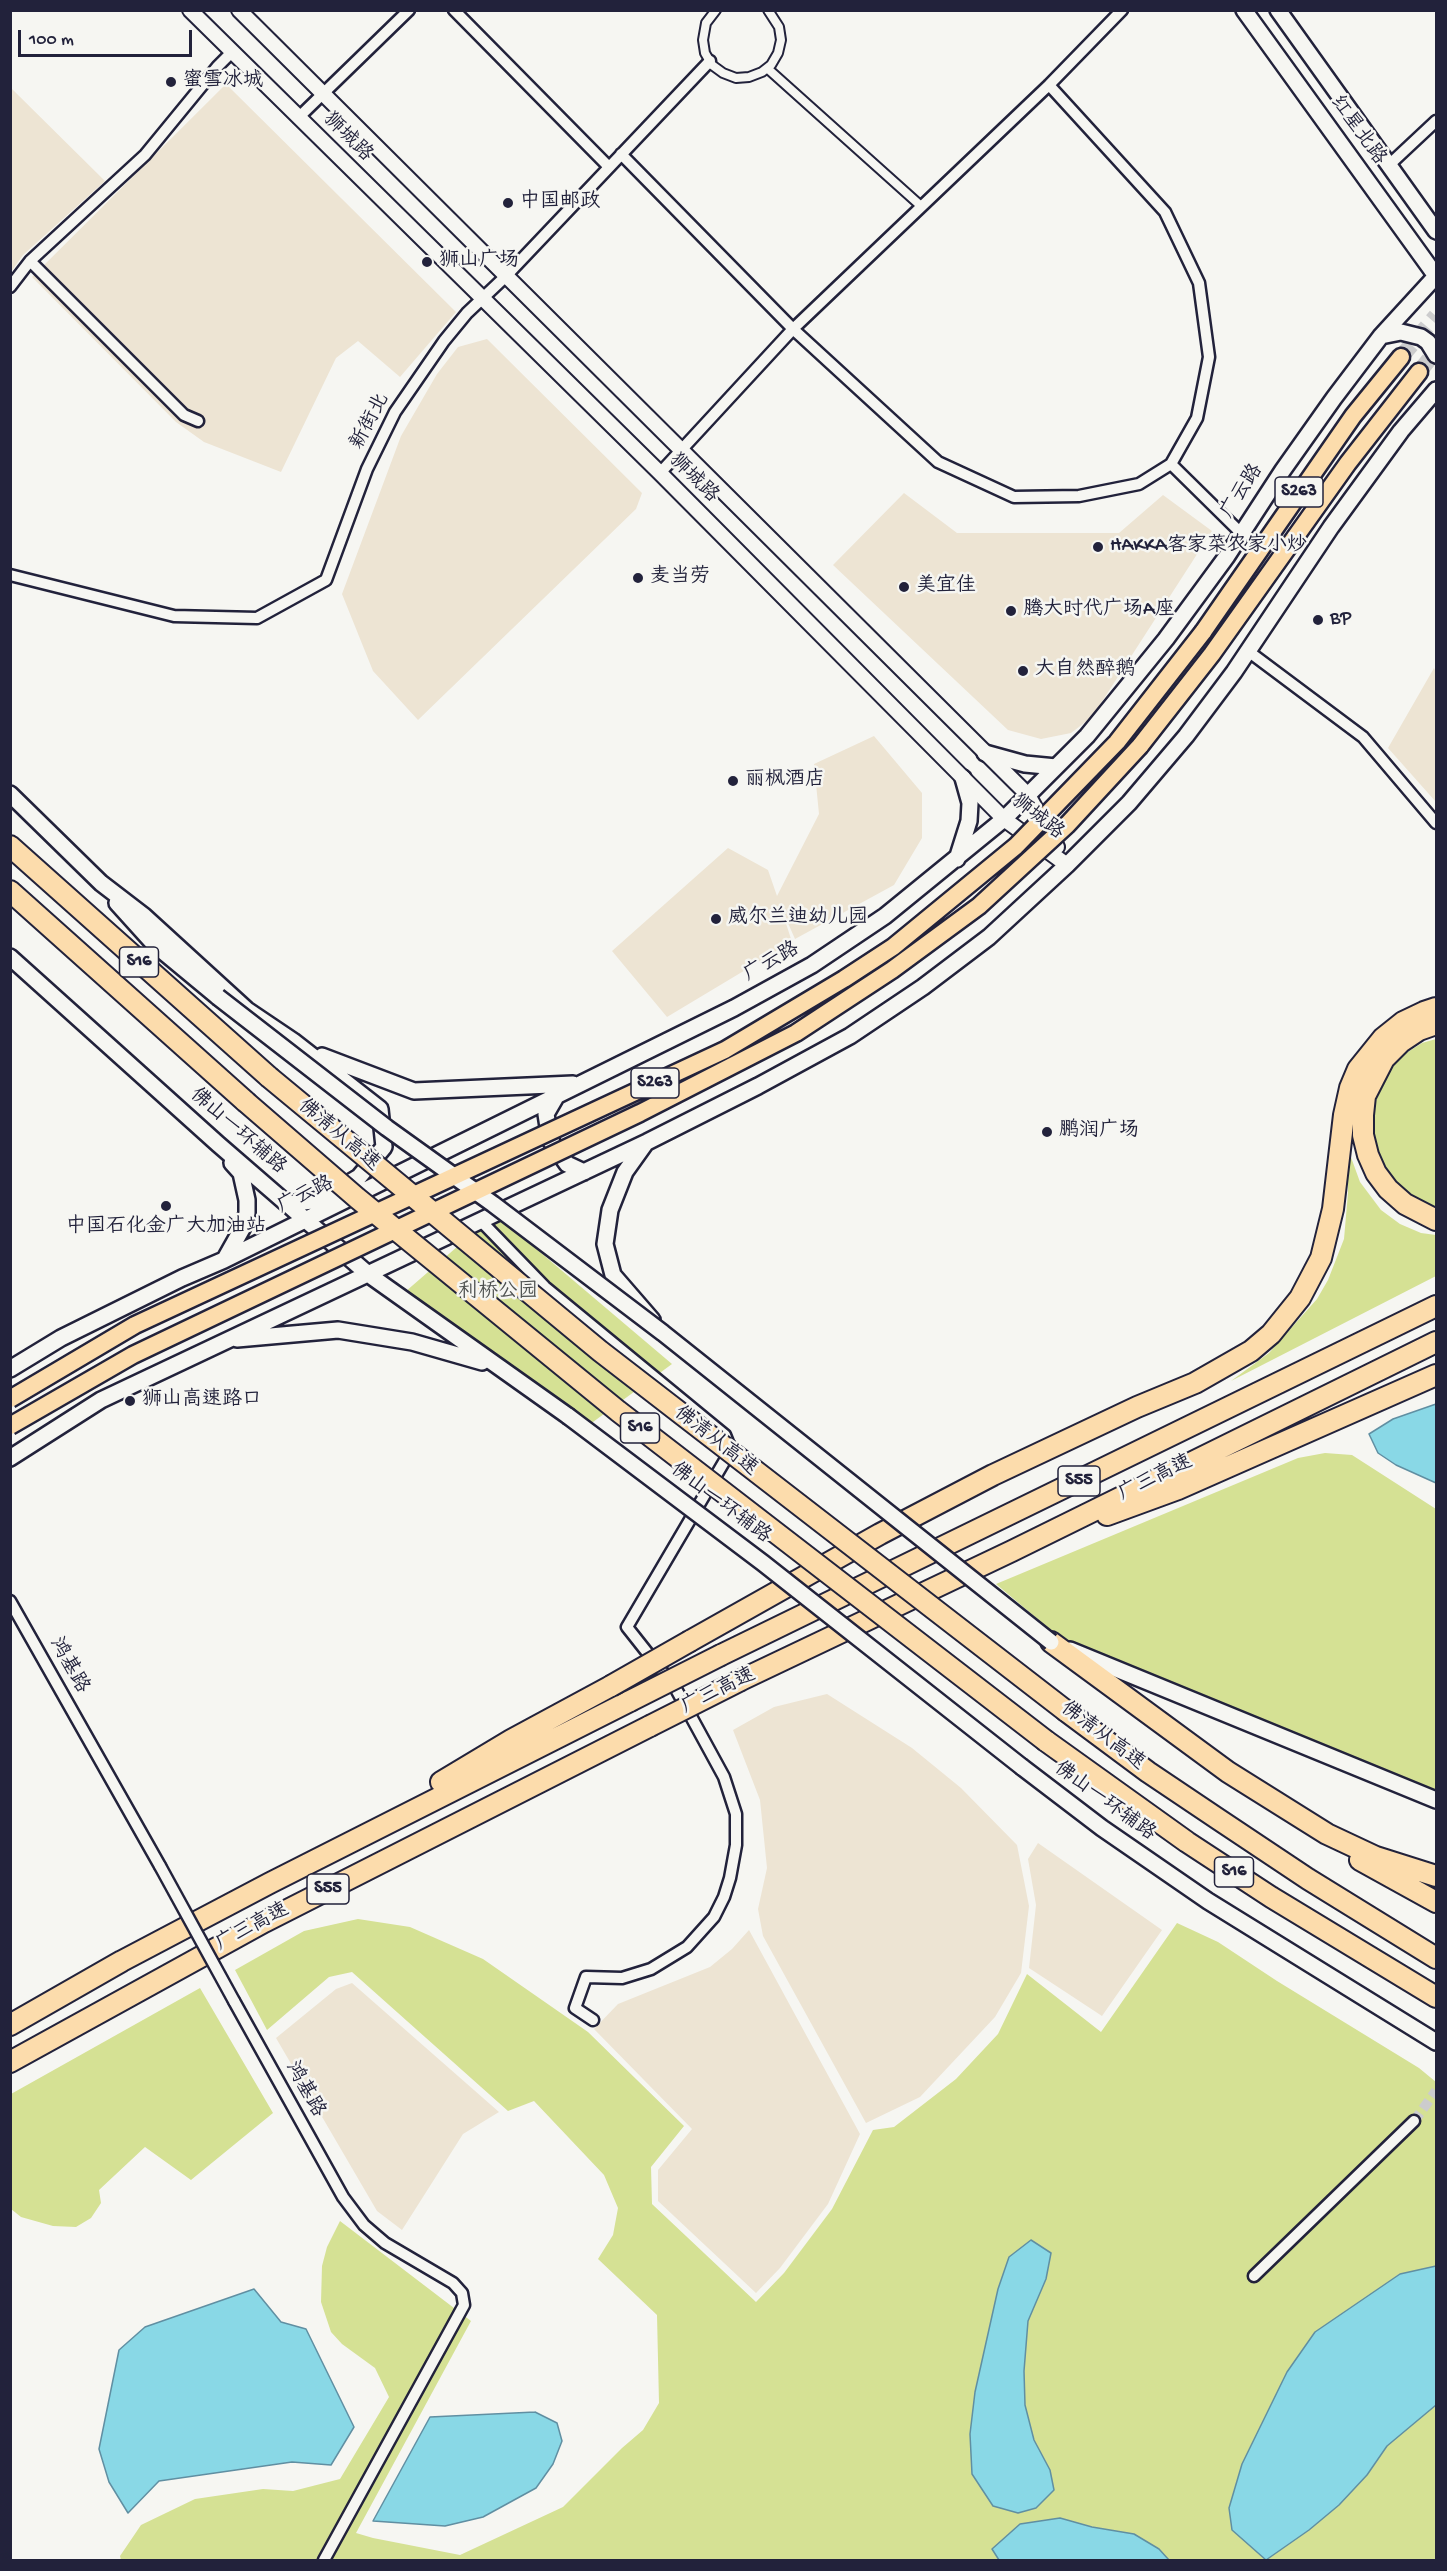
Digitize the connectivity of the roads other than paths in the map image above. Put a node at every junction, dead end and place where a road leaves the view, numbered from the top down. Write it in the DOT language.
graph roads {
  1 [pos="190,10"];
  2 [pos="239,10"];
  3 [pos="409,10"];
  4 [pos="454,10"];
  5 [pos="768,10"];
  6 [pos="1122,10"];
  7 [pos="1244,10"];
  8 [pos="1278,10"];
  9 [pos="714,11"];
  10 [pos="232,52"];
  11 [pos="710,61"];
  12 [pos="767,68"];
  13 [pos="1049,86"];
  14 [pos="323,94"];
  15 [pos="298,118"];
  16 [pos="1437,121"];
  17 [pos="621,154"];
  18 [pos="1389,165"];
  19 [pos="609,167"];
  20 [pos="921,206"];
  21 [pos="1437,231"];
  22 [pos="30,261"];
  23 [pos="1437,276"];
  24 [pos="505,277"];
  25 [pos="10,287"];
  26 [pos="482,300"];
  27 [pos="793,329"];
  28 [pos="1381,336"];
  29 [pos="1437,355"];
  30 [pos="1401,357"];
  31 [pos="1419,372"];
  32 [pos="1434,399"];
  33 [pos="198,421"];
  34 [pos="681,452"];
  35 [pos="1171,464"];
  36 [pos="660,473"];
  37 [pos="1241,533"];
  38 [pos="10,575"];
  39 [pos="1248,651"];
  40 [pos="985,753"];
  41 [pos="1056,767"];
  42 [pos="963,778"];
  43 [pos="10,794"];
  44 [pos="1028,795"];
  45 [pos="1004,819"];
  46 [pos="1437,823"];
  47 [pos="10,846"];
  48 [pos="957,859"];
  49 [pos="1067,865"];
  50 [pos="101,884"];
  51 [pos="10,891"];
  52 [pos="10,957"];
  53 [pos="1437,1008"];
  54 [pos="1437,1024"];
  55 [pos="293,1041"];
  56 [pos="585,1083"];
  57 [pos="557,1095"];
  58 [pos="647,1142"];
  59 [pos="218,1144"];
  60 [pos="584,1172"];
  61 [pos="287,1204"];
  62 [pos="1437,1220"];
  63 [pos="304,1221"];
  64 [pos="481,1221"];
  65 [pos="224,1260"];
  66 [pos="368,1274"];
  67 [pos="1437,1306"];
  68 [pos="663,1333"];
  69 [pos="225,1340"];
  70 [pos="1437,1342"];
  71 [pos="497,1368"];
  72 [pos="10,1369"];
  73 [pos="1437,1375"];
  74 [pos="10,1399"];
  75 [pos="10,1426"];
  76 [pos="10,1458"];
  77 [pos="1012,1551"];
  78 [pos="790,1584"];
  79 [pos="10,1601"];
  80 [pos="1051,1642"];
  81 [pos="1437,1800"];
  82 [pos="1327,1834"];
  83 [pos="1241,1835"];
  84 [pos="1437,1876"];
  85 [pos="270,1883"];
  86 [pos="1437,1902"];
  87 [pos="1437,1944"];
  88 [pos="1437,1958"];
  89 [pos="1437,1997"];
  90 [pos="593,2020"];
  91 [pos="10,2025"];
  92 [pos="1437,2042"];
  93 [pos="10,2062"];
  94 [pos="1414,2121"];
  95 [pos="1254,2276"];
  96 [pos="324,2560"];
  1 -- 10 [label="street, 狮城路"];
  2 -- 14 [label="street, 狮城路"];
  3 -- 14 [label="street"];
  4 -- 19 [label="street"];
  5 -- 12 [label="street"];
  6 -- 13 [label="street"];
  7 -- 23 [label="main road, 红星北路"];
  8 -- 18 [label="main road, 红星北路"];
  9 -- 11 [label="street"];
  10 -- 15 [label="street, 狮城路"];
  10 -- 22 [label="street"];
  11 -- 12 [label="street"];
  11 -- 17 [label="street, 新街北"];
  12 -- 20 [label="street"];
  13 -- 20 [label="street"];
  13 -- 35 [label="street"];
  14 -- 15 [label="street"];
  14 -- 24 [label="street, 狮城路"];
  15 -- 26 [label="street, 狮城路"];
  16 -- 18 [label="street"];
  17 -- 19 [label="street, 新街北"];
  17 -- 27 [label="street"];
  18 -- 21 [label="main road, 红星北路"];
  19 -- 24 [label="street, 新街北"];
  20 -- 27 [label="street"];
  22 -- 25 [label="street"];
  22 -- 33 [label="street"];
  23 -- 28 [label="main road, 广云路 / S263"];
  24 -- 26 [label="street, 新街北"];
  24 -- 34 [label="street, 狮城路"];
  26 -- 36 [label="street, 狮城路"];
  26 -- 38 [label="street, 新街北"];
  27 -- 34 [label="street"];
  27 -- 35 [label="street"];
  28 -- 29 [label="main road"];
  28 -- 37 [label="main road, 广云路 / S263"];
  30 -- 74 [label="main road, S263, bridge"];
  31 -- 75 [label="main road, S263, bridge"];
  32 -- 39 [label="main road, S263"];
  34 -- 36 [label="street"];
  34 -- 40 [label="street, 狮城路"];
  35 -- 37 [label="street"];
  36 -- 42 [label="street, 狮城路"];
  37 -- 41 [label="main road, 广云路 / S263"];
  39 -- 46 [label="street"];
  39 -- 49 [label="main road, S263"];
  40 -- 41 [label="main road"];
  40 -- 44 [label="street, 狮城路"];
  41 -- 44 [label="main road, 广云路 / S263"];
  42 -- 45 [label="street, 狮城路"];
  42 -- 48 [label="main road"];
  43 -- 50 [label="main road"];
  44 -- 45 [label="main road, 广云路 / S263"];
  44 -- 49 [label="street, 狮城路"];
  45 -- 48 [label="main road, 广云路 / S263"];
  45 -- 49 [label="street, 狮城路"];
  47 -- 83 [label="highway, 佛清从高速 / S16, bridge"];
  48 -- 56 [label="main road, 广云路 / S263"];
  49 -- 58 [label="main road, S263"];
  50 -- 55 [label="main road"];
  50 -- 68 [label="main road, bridge"];
  51 -- 89 [label="highway, 佛清从高速 / S16, bridge"];
  52 -- 59 [label="main road, 佛山一环辅路"];
  53 -- 78 [label="highway"];
  54 -- 62 [label="highway"];
  55 -- 56 [label="main road"];
  55 -- 61 [label="main road"];
  56 -- 57 [label="main road, 广云路 / S263"];
  57 -- 60 [label="main road"];
  57 -- 63 [label="main road, 广云路 / S263"];
  58 -- 60 [label="main road, S263"];
  58 -- 68 [label="main road, bridge"];
  59 -- 61 [label="main road, 佛山一环辅路"];
  59 -- 65 [label="main road"];
  60 -- 64 [label="main road, S263"];
  61 -- 63 [label="main road, 佛山一环辅路"];
  63 -- 65 [label="main road, 广云路 / S263"];
  63 -- 66 [label="main road, 佛山一环辅路"];
  64 -- 66 [label="main road, S263"];
  64 -- 90 [label="street"];
  65 -- 72 [label="main road, 广云路 / S263"];
  66 -- 69 [label="main road, S263"];
  66 -- 71 [label="main road, 佛山一环辅路"];
  67 -- 85 [label="highway, 广三高速 / S55, bridge"];
  68 -- 80 [label="main road, bridge"];
  69 -- 71 [label="main road"];
  69 -- 76 [label="main road, S263"];
  70 -- 77 [label="highway, 广三高速 / S55"];
  71 -- 78 [label="main road, 佛山一环辅路, bridge"];
  73 -- 77 [label="highway"];
  77 -- 93 [label="highway, 广三高速 / S55, bridge"];
  78 -- 85 [label="highway, bridge"];
  78 -- 92 [label="main road, 佛山一环辅路, bridge"];
  79 -- 96 [label="street, 鸿基路, bridge"];
  80 -- 81 [label="main road"];
  80 -- 82 [label="highway"];
  82 -- 84 [label="highway"];
  82 -- 86 [label="highway"];
  83 -- 87 [label="highway"];
  83 -- 88 [label="highway, 佛清从高速 / S16"];
  85 -- 91 [label="highway, 广三高速 / S55"];
  94 -- 95 [label="street"];
}
